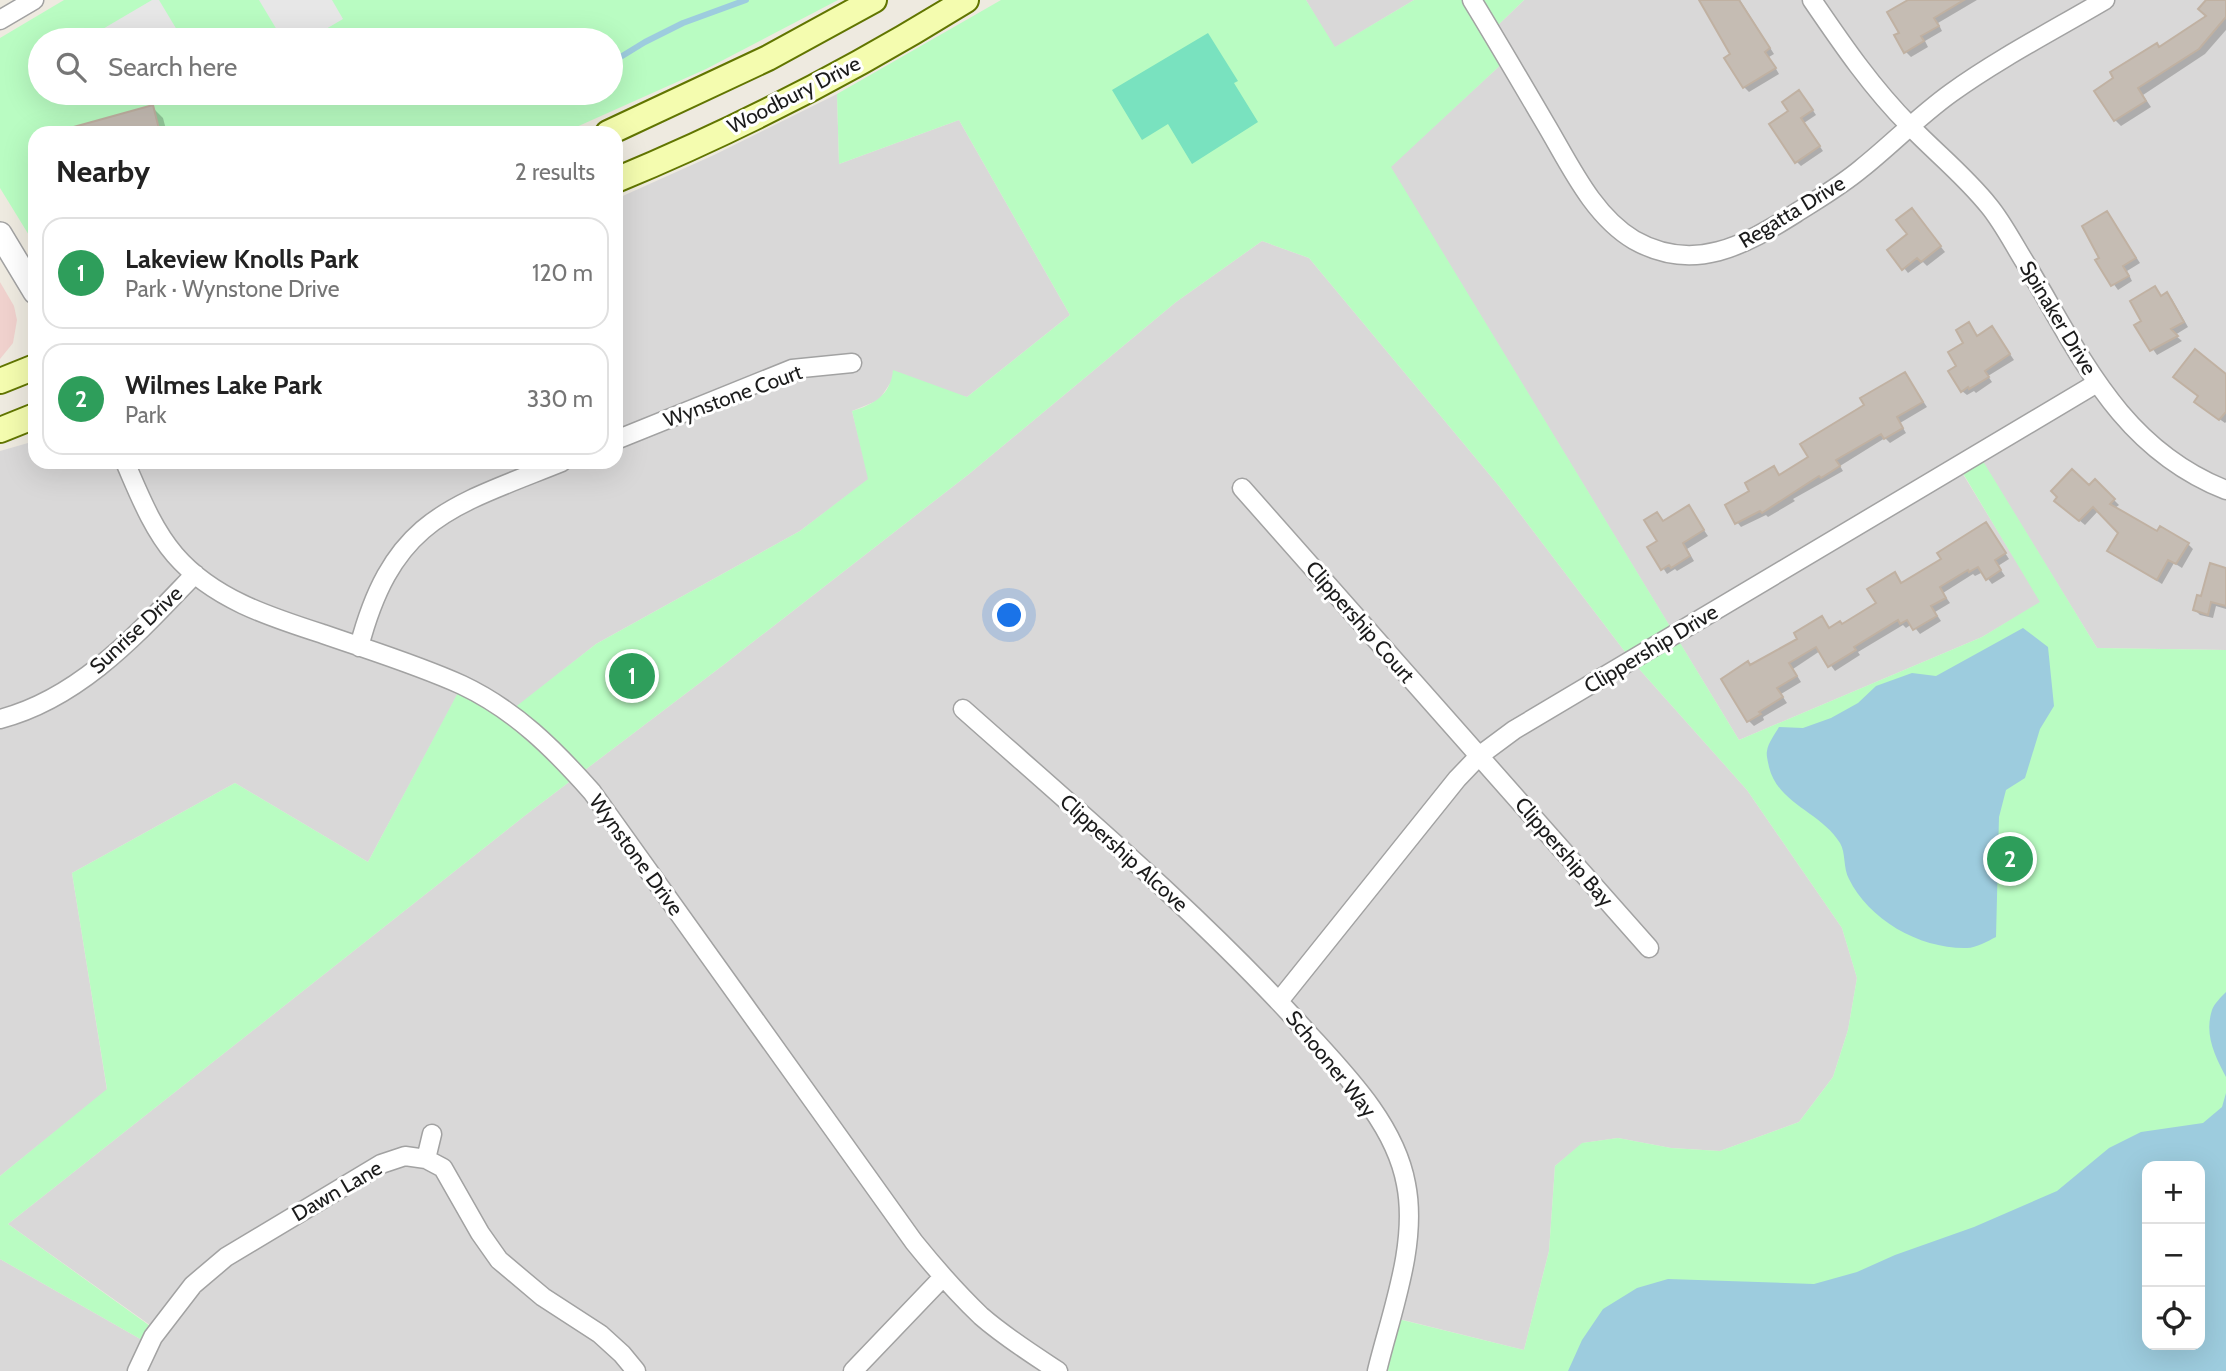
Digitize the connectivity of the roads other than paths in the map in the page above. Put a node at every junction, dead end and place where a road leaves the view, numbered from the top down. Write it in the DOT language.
graph roads {
  1 [pos="34,0"];
  2 [pos="874,0"];
  3 [pos="967,0"];
  4 [pos="1472,0"];
  5 [pos="1812,0"];
  6 [pos="2105,0"];
  7 [pos="0,20"];
  8 [pos="1909,125"];
  9 [pos="623,126"];
  10 [pos="623,177"];
  11 [pos="0,234"];
  12 [pos="28,280"];
  13 [pos="852,363"];
  14 [pos="28,370"];
  15 [pos="0,381"];
  16 [pos="2096,383"];
  17 [pos="28,419"];
  18 [pos="0,430"];
  19 [pos="623,437"];
  20 [pos="128,469"];
  21 [pos="545,469"];
  22 [pos="1242,488"];
  23 [pos="2226,490"];
  24 [pos="195,574"];
  25 [pos="359,647"];
  26 [pos="963,709"];
  27 [pos="0,719"];
  28 [pos="1479,756"];
  29 [pos="1649,948"];
  30 [pos="1279,1001"];
  31 [pos="432,1134"];
  32 [pos="426,1158"];
  33 [pos="943,1277"];
  34 [pos="137,1371"];
  35 [pos="636,1371"];
  36 [pos="853,1371"];
  37 [pos="1058,1371"];
  38 [pos="1377,1371"];
  1 -- 7 [label="street"];
  2 -- 9 [label="main road"];
  3 -- 10 [label="main road, Woodbury Drive"];
  4 -- 8 [label="street, Regatta Drive"];
  5 -- 8 [label="street, Spinaker Drive"];
  6 -- 8 [label="street, Regatta Drive"];
  8 -- 16 [label="street, Spinaker Drive"];
  11 -- 12 [label="street"];
  13 -- 19 [label="street, Wynstone Court"];
  14 -- 15 [label="main road"];
  16 -- 23 [label="street, Spinaker Drive"];
  16 -- 28 [label="street, Clippership Drive"];
  17 -- 18 [label="main road"];
  20 -- 24 [label="street, Wynstone Drive"];
  21 -- 25 [label="street"];
  22 -- 28 [label="street, Clippership Court"];
  24 -- 25 [label="street, Wynstone Drive"];
  24 -- 27 [label="street, Sunrise Drive"];
  25 -- 33 [label="street, Wynstone Drive"];
  26 -- 30 [label="street, Clippership Alcove"];
  28 -- 29 [label="street, Clippership Bay"];
  28 -- 30 [label="street, Clippership Drive"];
  30 -- 38 [label="street, Schooner Way"];
  31 -- 32 [label="street"];
  32 -- 34 [label="street, Dawn Lane"];
  32 -- 35 [label="street"];
  33 -- 36 [label="street"];
  33 -- 37 [label="street, Wynstone Drive"];
}
